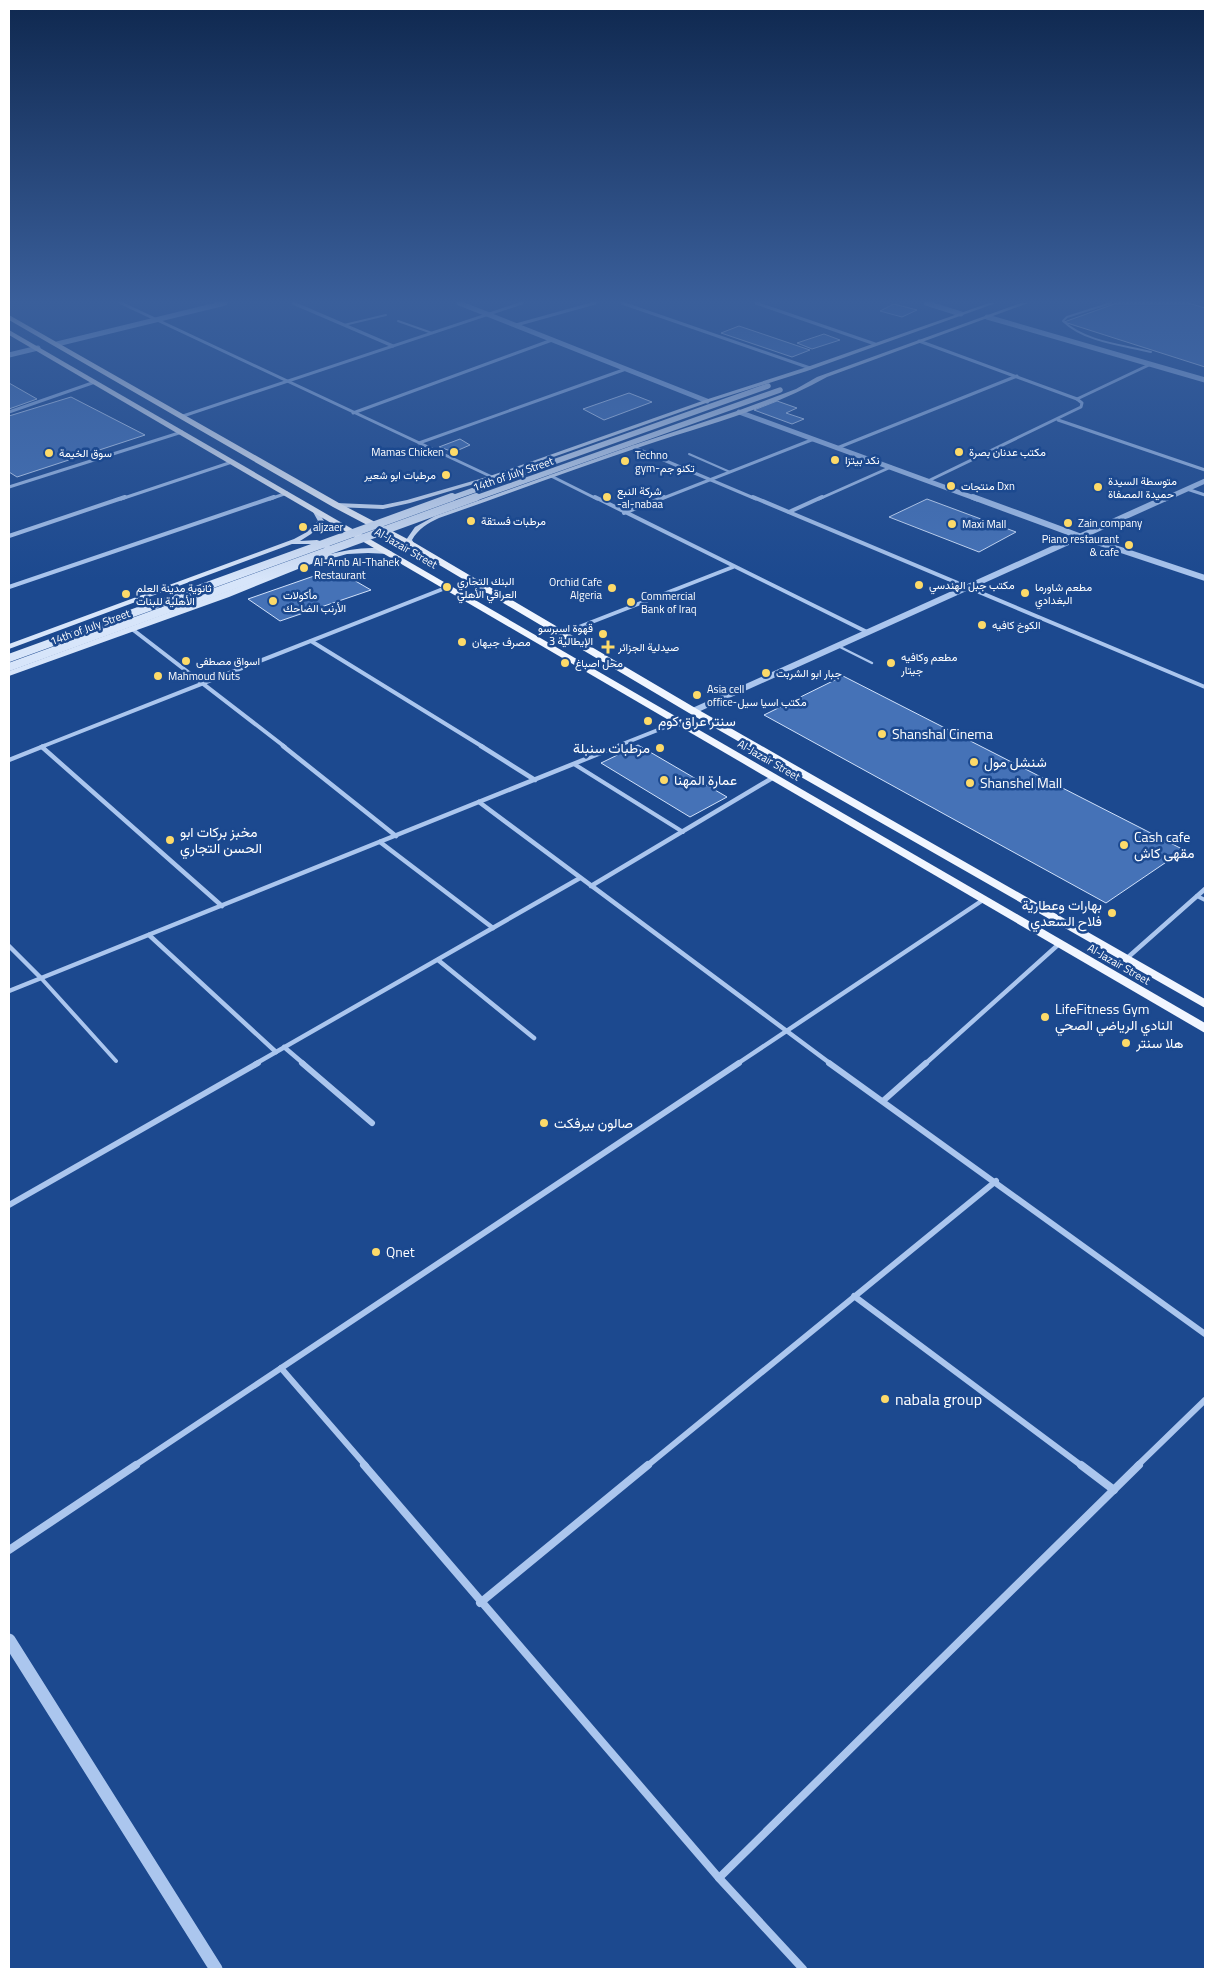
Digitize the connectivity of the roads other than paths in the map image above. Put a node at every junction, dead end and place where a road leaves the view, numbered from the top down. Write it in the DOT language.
graph roads {
  1 [pos="57,395"];
  2 [pos="118,395"];
  3 [pos="147,395"];
  4 [pos="246,395"];
  5 [pos="315,395"];
  6 [pos="401,395"];
  7 [pos="552,395"];
  8 [pos="693,395"];
  9 [pos="726,395"];
  10 [pos="742,395"];
  11 [pos="765,395"];
  12 [pos="784,395"];
  13 [pos="969,395"];
  14 [pos="1067,395"];
  15 [pos="1085,395"];
  16 [pos="1077,399"];
  17 [pos="708,401"];
  18 [pos="9,412"];
  19 [pos="739,412"];
  20 [pos="353,413"];
  21 [pos="183,416"];
  22 [pos="1058,420"];
  23 [pos="183,432"];
  24 [pos="814,440"];
  25 [pos="419,443"];
  26 [pos="633,447"];
  27 [pos="837,448"];
  28 [pos="689,454"];
  29 [pos="232,462"];
  30 [pos="891,468"];
  31 [pos="1205,470"];
  32 [pos="730,472"];
  33 [pos="551,476"];
  34 [pos="492,477"];
  35 [pos="711,480"];
  36 [pos="928,481"];
  37 [pos="1205,481"];
  38 [pos="9,487"];
  39 [pos="1186,489"];
  40 [pos="287,494"];
  41 [pos="1205,494"];
  42 [pos="408,502"];
  43 [pos="336,505"];
  44 [pos="316,512"];
  45 [pos="624,512"];
  46 [pos="789,512"];
  47 [pos="436,517"];
  48 [pos="9,536"];
  49 [pos="1079,536"];
  50 [pos="287,544"];
  51 [pos="412,546"];
  52 [pos="389,552"];
  53 [pos="321,558"];
  54 [pos="733,568"];
  55 [pos="1205,578"];
  56 [pos="969,586"];
  57 [pos="9,587"];
  58 [pos="448,587"];
  59 [pos="132,629"];
  60 [pos="867,632"];
  61 [pos="560,634"];
  62 [pos="312,640"];
  63 [pos="838,646"];
  64 [pos="9,647"];
  65 [pos="9,658"];
  66 [pos="872,663"];
  67 [pos="9,667"];
  68 [pos="9,674"];
  69 [pos="204,683"];
  70 [pos="1205,687"];
  71 [pos="693,711"];
  72 [pos="679,721"];
  73 [pos="42,747"];
  74 [pos="9,760"];
  75 [pos="574,764"];
  76 [pos="774,777"];
  77 [pos="535,780"];
  78 [pos="479,802"];
  79 [pos="683,832"];
  80 [pos="396,836"];
  81 [pos="380,842"];
  82 [pos="580,878"];
  83 [pos="591,886"];
  84 [pos="1205,889"];
  85 [pos="1197,896"];
  86 [pos="983,900"];
  87 [pos="1205,900"];
  88 [pos="222,906"];
  89 [pos="493,928"];
  90 [pos="149,935"];
  91 [pos="1059,944"];
  92 [pos="9,946"];
  93 [pos="1126,959"];
  94 [pos="438,960"];
  95 [pos="40,978"];
  96 [pos="9,991"];
  97 [pos="1205,1004"];
  98 [pos="1205,1029"];
  99 [pos="787,1032"];
  100 [pos="534,1038"];
  101 [pos="284,1047"];
  102 [pos="276,1052"];
  103 [pos="116,1062"];
  104 [pos="883,1100"];
  105 [pos="372,1123"];
  106 [pos="996,1181"];
  107 [pos="9,1205"];
  108 [pos="854,1296"];
  109 [pos="1205,1334"];
  110 [pos="281,1368"];
  111 [pos="1205,1400"];
  112 [pos="1114,1490"];
  113 [pos="9,1550"];
  114 [pos="480,1603"];
  115 [pos="9,1640"];
  116 [pos="718,1878"];
  117 [pos="216,1969"];
  118 [pos="803,1969"];
  1 -- 18 [label="street"];
  2 -- 23 [label="main road, Al-Jazair Street"];
  3 -- 21 [label="main road, Al-Jazair Street"];
  4 -- 21 [label="street"];
  5 -- 20 [label="street"];
  6 -- 20 [label="street"];
  7 -- 25 [label="street"];
  8 -- 17 [label="street"];
  9 -- 17 [label="main road"];
  10 -- 65 [label="main road, 14th of July Street, bridge"];
  11 -- 67 [label="main road, 14th of July Street, bridge"];
  12 -- 19 [label="main road"];
  13 -- 27 [label="street"];
  14 -- 16 [label="street"];
  15 -- 16 [label="street"];
  16 -- 22 [label="street"];
  17 -- 34 [label="main road"];
  19 -- 24 [label="street"];
  19 -- 26 [label="main road"];
  20 -- 25 [label="street"];
  21 -- 43 [label="main road, Al-Jazair Street"];
  22 -- 31 [label="street"];
  22 -- 36 [label="street"];
  23 -- 29 [label="main road, Al-Jazair Street"];
  23 -- 38 [label="street"];
  24 -- 27 [label="street"];
  24 -- 32 [label="street"];
  25 -- 34 [label="street"];
  26 -- 33 [label="main road"];
  26 -- 35 [label="street"];
  27 -- 30 [label="street"];
  28 -- 32 [label="lane"];
  29 -- 40 [label="main road, Al-Jazair Street"];
  29 -- 48 [label="street"];
  30 -- 36 [label="street"];
  30 -- 46 [label="street"];
  32 -- 35 [label="street"];
  33 -- 45 [label="street"];
  33 -- 47 [label="main road"];
  34 -- 42 [label="main road"];
  35 -- 45 [label="street"];
  35 -- 46 [label="street"];
  36 -- 49 [label="street"];
  37 -- 39 [label="street"];
  39 -- 41 [label="street"];
  39 -- 49 [label="street"];
  40 -- 44 [label="main road, Al-Jazair Street"];
  40 -- 57 [label="street"];
  42 -- 43 [label="main road"];
  42 -- 47 [label="main road"];
  43 -- 51 [label="main road, Al-Jazair Street"];
  44 -- 50 [label="main road"];
  44 -- 52 [label="main road, Al-Jazair Street"];
  45 -- 54 [label="street"];
  46 -- 56 [label="street"];
  47 -- 51 [label="main road"];
  49 -- 55 [label="street"];
  49 -- 56 [label="street"];
  50 -- 53 [label="main road"];
  50 -- 64 [label="main road"];
  51 -- 61 [label="main road, Al-Jazair Street"];
  52 -- 53 [label="main road"];
  52 -- 58 [label="main road, Al-Jazair Street"];
  53 -- 59 [label="main road"];
  54 -- 60 [label="street"];
  54 -- 61 [label="street"];
  56 -- 60 [label="street"];
  56 -- 70 [label="street"];
  58 -- 62 [label="street"];
  58 -- 72 [label="main road, Al-Jazair Street"];
  59 -- 68 [label="main road"];
  59 -- 69 [label="street"];
  60 -- 63 [label="street"];
  61 -- 71 [label="main road, Al-Jazair Street"];
  62 -- 69 [label="street"];
  62 -- 77 [label="street"];
  63 -- 66 [label="lane"];
  63 -- 71 [label="street"];
  69 -- 73 [label="street"];
  69 -- 80 [label="street"];
  71 -- 93 [label="main road, Al-Jazair Street"];
  72 -- 75 [label="street"];
  72 -- 76 [label="main road, Al-Jazair Street"];
  73 -- 74 [label="street"];
  73 -- 88 [label="street"];
  75 -- 77 [label="street"];
  75 -- 79 [label="lane"];
  76 -- 79 [label="street"];
  76 -- 86 [label="main road, Al-Jazair Street"];
  77 -- 78 [label="street"];
  78 -- 80 [label="street"];
  78 -- 82 [label="street"];
  79 -- 83 [label="street"];
  80 -- 81 [label="street"];
  81 -- 88 [label="street"];
  81 -- 89 [label="street"];
  82 -- 83 [label="street"];
  82 -- 89 [label="street"];
  83 -- 99 [label="street"];
  84 -- 85 [label="street"];
  85 -- 87 [label="lane"];
  85 -- 93 [label="street"];
  86 -- 91 [label="main road, Al-Jazair Street"];
  86 -- 99 [label="street"];
  88 -- 90 [label="street"];
  89 -- 94 [label="street"];
  90 -- 95 [label="street"];
  90 -- 102 [label="street"];
  91 -- 98 [label="main road, Al-Jazair Street"];
  91 -- 104 [label="street"];
  92 -- 95 [label="street"];
  93 -- 97 [label="main road, Al-Jazair Street"];
  94 -- 100 [label="street"];
  94 -- 101 [label="street"];
  95 -- 96 [label="street"];
  95 -- 103 [label="lane"];
  99 -- 104 [label="street"];
  99 -- 110 [label="street"];
  101 -- 102 [label="street"];
  101 -- 105 [label="street"];
  102 -- 107 [label="street"];
  104 -- 106 [label="street"];
  106 -- 108 [label="street"];
  106 -- 109 [label="street"];
  108 -- 112 [label="street"];
  108 -- 114 [label="street"];
  110 -- 113 [label="street"];
  110 -- 114 [label="street"];
  111 -- 112 [label="street"];
  112 -- 116 [label="street"];
  114 -- 116 [label="street"];
  115 -- 117 [label="street"];
  116 -- 118 [label="street"];
}
